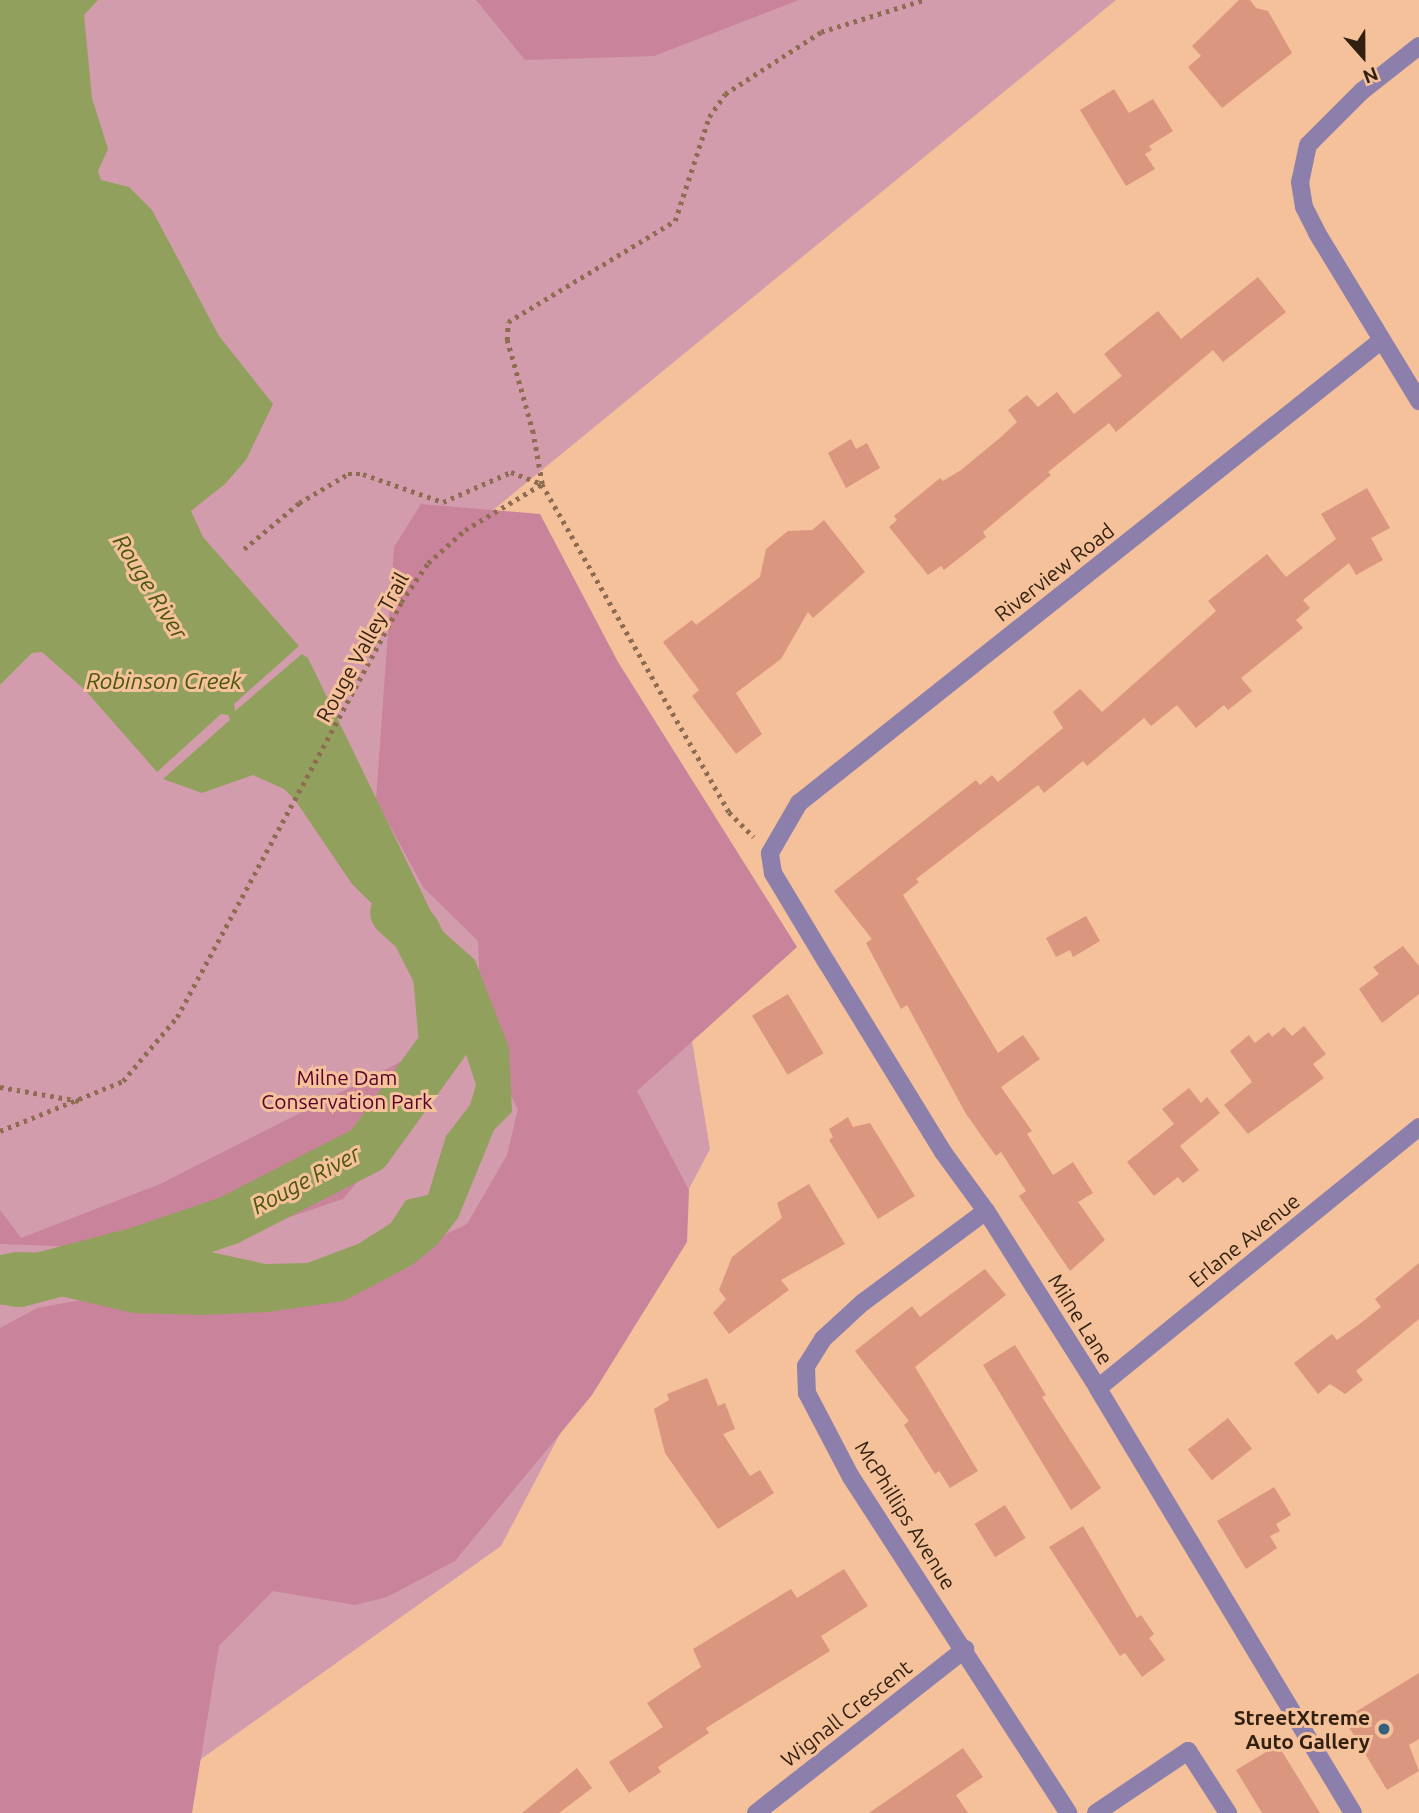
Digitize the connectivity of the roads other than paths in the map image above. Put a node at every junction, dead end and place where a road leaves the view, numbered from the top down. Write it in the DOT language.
graph roads {
  1 [pos="1419,46"];
  2 [pos="1382,340"];
  3 [pos="1419,401"];
  4 [pos="769,853"];
  5 [pos="1419,1127"];
  6 [pos="986,1211"];
  7 [pos="1098,1388"];
  8 [pos="965,1650"];
  9 [pos="755,1813"];
  10 [pos="1068,1813"];
  11 [pos="1096,1813"];
  12 [pos="1228,1813"];
  13 [pos="1353,1813"];
  1 -- 2 [label="street"];
  2 -- 3 [label="street"];
  2 -- 4 [label="street, Riverview Road"];
  4 -- 6 [label="street, Milne Lane"];
  5 -- 7 [label="street, Erlane Avenue"];
  6 -- 7 [label="street, Milne Lane"];
  6 -- 8 [label="street, McPhillips Avenue"];
  7 -- 13 [label="street, Milne Lane"];
  8 -- 9 [label="street, Wignall Crescent"];
  8 -- 10 [label="street, McPhillips Avenue"];
  11 -- 12 [label="street"];
}
